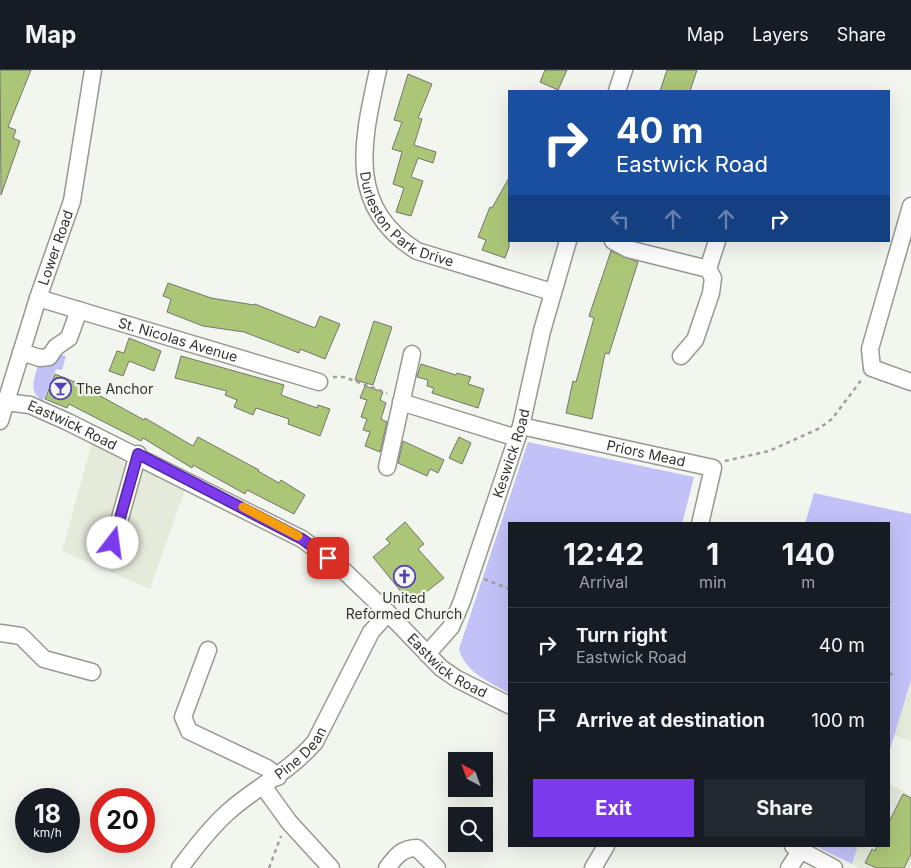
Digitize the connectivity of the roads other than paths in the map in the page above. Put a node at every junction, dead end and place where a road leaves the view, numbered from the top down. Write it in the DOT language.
graph roads {
  1 [pos="93,70"];
  2 [pos="378,70"];
  3 [pos="624,70"];
  4 [pos="617,90"];
  5 [pos="911,206"];
  6 [pos="568,242"];
  7 [pos="615,242"];
  8 [pos="717,242"];
  9 [pos="708,269"];
  10 [pos="552,292"];
  11 [pos="38,298"];
  12 [pos="79,310"];
  13 [pos="21,352"];
  14 [pos="412,354"];
  15 [pos="682,356"];
  16 [pos="319,382"];
  17 [pos="911,382"];
  18 [pos="5,402"];
  19 [pos="401,402"];
  20 [pos="0,421"];
  21 [pos="519,432"];
  22 [pos="138,454"];
  23 [pos="387,467"];
  24 [pos="700,522"];
  25 [pos="113,543"];
  26 [pos="388,613"];
  27 [pos="0,633"];
  28 [pos="208,650"];
  29 [pos="427,654"];
  30 [pos="92,672"];
  31 [pos="508,705"];
  32 [pos="278,777"];
  33 [pos="263,786"];
  34 [pos="605,847"];
  35 [pos="797,848"];
  36 [pos="180,868"];
  37 [pos="331,868"];
  38 [pos="387,868"];
  39 [pos="437,868"];
  40 [pos="593,868"];
  41 [pos="789,868"];
  42 [pos="834,868"];
  1 -- 11 [label="street, Lower Road"];
  2 -- 10 [label="street, Durleston Park Drive"];
  3 -- 4 [label="street"];
  5 -- 17 [label="street"];
  6 -- 10 [label="street, Keswick Road"];
  7 -- 9 [label="street"];
  8 -- 9 [label="street"];
  9 -- 15 [label="street"];
  10 -- 21 [label="street, Keswick Road"];
  11 -- 12 [label="street, St. Nicolas Avenue"];
  11 -- 13 [label="street, Lower Road"];
  12 -- 13 [label="street"];
  12 -- 16 [label="street, St. Nicolas Avenue"];
  13 -- 18 [label="street, Lower Road"];
  14 -- 19 [label="street"];
  18 -- 20 [label="street, Lower Road"];
  18 -- 22 [label="street, Eastwick Road"];
  19 -- 21 [label="street, Priors Mead"];
  19 -- 23 [label="street"];
  21 -- 24 [label="street, Priors Mead"];
  21 -- 29 [label="street, Keswick Road"];
  22 -- 25 [label="street"];
  22 -- 26 [label="street, Eastwick Road"];
  26 -- 29 [label="street, Eastwick Road"];
  26 -- 32 [label="street, Pine Dean"];
  27 -- 30 [label="street"];
  28 -- 32 [label="street"];
  29 -- 31 [label="street, Eastwick Road"];
  32 -- 33 [label="street, Pine Dean"];
  33 -- 36 [label="street, Pine Dean"];
  33 -- 37 [label="street"];
  34 -- 40 [label="street"];
  35 -- 41 [label="street"];
  35 -- 42 [label="street"];
  38 -- 39 [label="street"];
}
